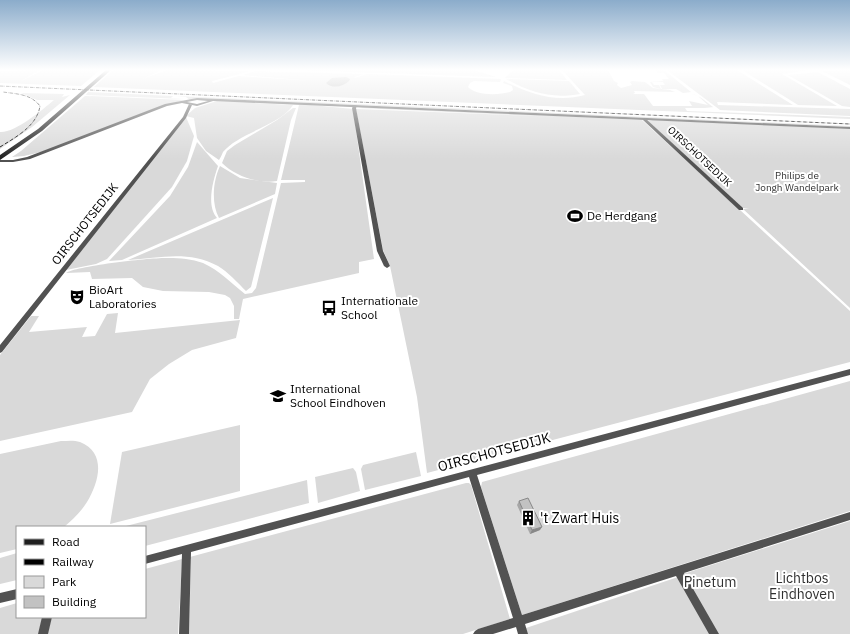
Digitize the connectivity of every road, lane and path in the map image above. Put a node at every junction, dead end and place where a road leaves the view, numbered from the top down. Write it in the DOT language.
graph roads {
  1 [pos="69,100"];
  2 [pos="75,100"];
  3 [pos="204,101"];
  4 [pos="190,103"];
  5 [pos="197,105"];
  6 [pos="355,106"];
  7 [pos="188,113"];
  8 [pos="644,119"];
  9 [pos="850,128"];
  10 [pos="1,157"];
  11 [pos="741,209"];
  12 [pos="387,266"];
  13 [pos="0,350"];
  14 [pos="850,372"];
  15 [pos="472,473"];
  16 [pos="850,516"];
  17 [pos="187,549"];
  18 [pos="146,560"];
  19 [pos="678,572"];
  20 [pos="16,594"];
  21 [pos="0,598"];
  22 [pos="47,618"];
  23 [pos="519,622"];
  24 [pos="43,634"];
  25 [pos="184,634"];
  26 [pos="478,634"];
  27 [pos="522,634"];
  28 [pos="714,634"];
  1 -- 10 [label="main road"];
  2 -- 10 [label="main road"];
  3 -- 4 [label="street"];
  3 -- 5 [label="street"];
  3 -- 6 [label="street"];
  4 -- 5 [label="street"];
  4 -- 7 [label="street, OIRSCHOTSEDIJK"];
  4 -- 10 [label="street"];
  5 -- 7 [label="street, OIRSCHOTSEDIJK"];
  6 -- 8 [label="street"];
  6 -- 12 [label="street"];
  7 -- 13 [label="street, OIRSCHOTSEDIJK"];
  8 -- 9 [label="street"];
  8 -- 11 [label="street, OIRSCHOTSEDIJK"];
  14 -- 15 [label="street, OIRSCHOTSEDIJK"];
  15 -- 17 [label="street, OIRSCHOTSEDIJK"];
  15 -- 23 [label="street"];
  16 -- 19 [label="street"];
  17 -- 18 [label="street, OIRSCHOTSEDIJK"];
  17 -- 25 [label="street"];
  19 -- 23 [label="street"];
  19 -- 28 [label="street"];
  20 -- 21 [label="street"];
  22 -- 24 [label="street"];
  23 -- 26 [label="street"];
  23 -- 27 [label="street"];
}
